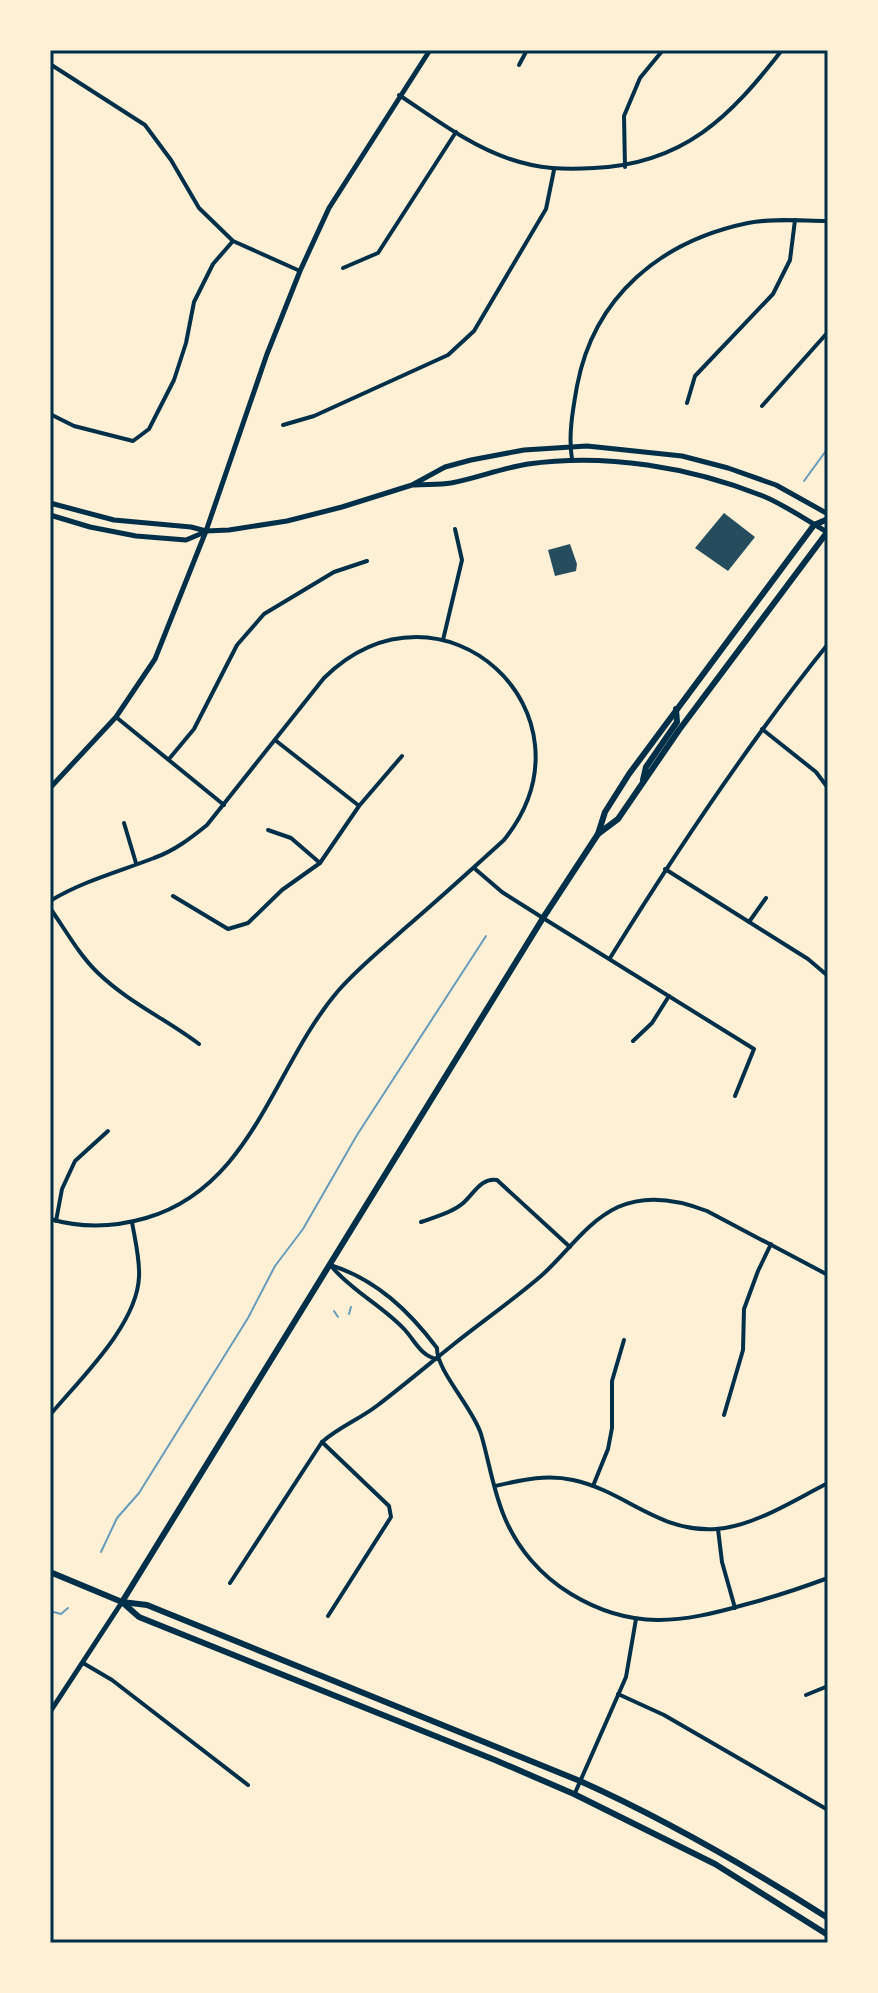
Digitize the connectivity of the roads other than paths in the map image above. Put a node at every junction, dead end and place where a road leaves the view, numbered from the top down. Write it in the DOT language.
graph roads {
  1 [pos="430,50"];
  2 [pos="527,50"];
  3 [pos="663,50"];
  4 [pos="782,50"];
  5 [pos="50,64"];
  6 [pos="519,65"];
  7 [pos="399,95"];
  8 [pos="456,132"];
  9 [pos="625,167"];
  10 [pos="554,170"];
  11 [pos="795,220"];
  12 [pos="828,221"];
  13 [pos="233,241"];
  14 [pos="343,268"];
  15 [pos="300,271"];
  16 [pos="828,332"];
  17 [pos="687,403"];
  18 [pos="762,406"];
  19 [pos="50,414"];
  20 [pos="283,425"];
  21 [pos="570,446"];
  22 [pos="572,459"];
  23 [pos="412,485"];
  24 [pos="50,503"];
  25 [pos="50,515"];
  26 [pos="828,517"];
  27 [pos="814,525"];
  28 [pos="455,529"];
  29 [pos="206,531"];
  30 [pos="828,532"];
  31 [pos="367,561"];
  32 [pos="443,640"];
  33 [pos="828,645"];
  34 [pos="676,709"];
  35 [pos="116,717"];
  36 [pos="762,729"];
  37 [pos="275,740"];
  38 [pos="402,756"];
  39 [pos="169,759"];
  40 [pos="642,783"];
  41 [pos="50,788"];
  42 [pos="828,788"];
  43 [pos="224,805"];
  44 [pos="359,806"];
  45 [pos="124,823"];
  46 [pos="268,830"];
  47 [pos="598,834"];
  48 [pos="136,863"];
  49 [pos="320,863"];
  50 [pos="474,868"];
  51 [pos="665,869"];
  52 [pos="173,896"];
  53 [pos="766,898"];
  54 [pos="50,901"];
  55 [pos="50,908"];
  56 [pos="543,918"];
  57 [pos="749,922"];
  58 [pos="610,958"];
  59 [pos="828,976"];
  60 [pos="669,996"];
  61 [pos="633,1041"];
  62 [pos="199,1044"];
  63 [pos="735,1096"];
  64 [pos="108,1131"];
  65 [pos="50,1219"];
  66 [pos="56,1221"];
  67 [pos="132,1222"];
  68 [pos="421,1222"];
  69 [pos="771,1244"];
  70 [pos="570,1247"];
  71 [pos="330,1265"];
  72 [pos="828,1275"];
  73 [pos="624,1340"];
  74 [pos="437,1359"];
  75 [pos="50,1415"];
  76 [pos="724,1415"];
  77 [pos="322,1442"];
  78 [pos="828,1483"];
  79 [pos="495,1486"];
  80 [pos="593,1486"];
  81 [pos="718,1529"];
  82 [pos="50,1572"];
  83 [pos="828,1578"];
  84 [pos="230,1583"];
  85 [pos="122,1602"];
  86 [pos="735,1608"];
  87 [pos="328,1616"];
  88 [pos="636,1619"];
  89 [pos="83,1663"];
  90 [pos="828,1686"];
  91 [pos="618,1694"];
  92 [pos="806,1695"];
  93 [pos="50,1712"];
  94 [pos="580,1781"];
  95 [pos="248,1785"];
  96 [pos="574,1794"];
  97 [pos="828,1810"];
  98 [pos="828,1918"];
  99 [pos="828,1935"];
  1 -- 7 [label="main road"];
  2 -- 6 [label="street"];
  3 -- 9 [label="street"];
  4 -- 9 [label="street"];
  5 -- 13 [label="street"];
  7 -- 8 [label="street"];
  7 -- 15 [label="main road"];
  8 -- 10 [label="street"];
  8 -- 14 [label="street"];
  9 -- 10 [label="street"];
  10 -- 20 [label="street"];
  11 -- 12 [label="street"];
  11 -- 17 [label="street"];
  11 -- 21 [label="street"];
  13 -- 15 [label="street"];
  13 -- 19 [label="street"];
  15 -- 29 [label="main road"];
  16 -- 18 [label="street"];
  21 -- 22 [label="street"];
  21 -- 23 [label="main road"];
  21 -- 26 [label="main road"];
  22 -- 23 [label="main road"];
  22 -- 27 [label="main road"];
  23 -- 29 [label="main road"];
  24 -- 29 [label="main road"];
  25 -- 29 [label="main road"];
  26 -- 27 [label="main road"];
  27 -- 30 [label="main road"];
  27 -- 34 [label="main road"];
  28 -- 32 [label="street"];
  29 -- 35 [label="main road"];
  30 -- 40 [label="main road"];
  31 -- 39 [label="street"];
  32 -- 37 [label="street"];
  32 -- 50 [label="street"];
  33 -- 36 [label="street"];
  34 -- 40 [label="main road"];
  34 -- 47 [label="main road"];
  35 -- 39 [label="street"];
  35 -- 41 [label="main road"];
  36 -- 42 [label="street"];
  36 -- 51 [label="street"];
  37 -- 43 [label="street"];
  37 -- 44 [label="street"];
  38 -- 44 [label="street"];
  39 -- 43 [label="street"];
  40 -- 47 [label="main road"];
  43 -- 48 [label="street"];
  44 -- 49 [label="street"];
  45 -- 48 [label="street"];
  46 -- 49 [label="street"];
  47 -- 56 [label="main road"];
  48 -- 54 [label="street"];
  49 -- 52 [label="street"];
  50 -- 56 [label="street"];
  50 -- 67 [label="street"];
  51 -- 57 [label="street"];
  51 -- 58 [label="street"];
  53 -- 57 [label="street"];
  55 -- 62 [label="street"];
  56 -- 58 [label="street"];
  56 -- 71 [label="main road"];
  57 -- 59 [label="street"];
  58 -- 60 [label="street"];
  60 -- 61 [label="street"];
  60 -- 63 [label="street"];
  64 -- 66 [label="street"];
  65 -- 66 [label="street"];
  66 -- 67 [label="street"];
  67 -- 75 [label="street"];
  68 -- 70 [label="street"];
  69 -- 70 [label="street"];
  69 -- 72 [label="street"];
  69 -- 76 [label="street"];
  70 -- 74 [label="street"];
  71 -- 74 [label="street"];
  71 -- 74 [label="street"];
  71 -- 85 [label="main road"];
  73 -- 80 [label="street"];
  74 -- 77 [label="street"];
  74 -- 79 [label="street"];
  77 -- 84 [label="street"];
  77 -- 87 [label="street"];
  78 -- 81 [label="street"];
  79 -- 80 [label="street"];
  79 -- 88 [label="street"];
  80 -- 81 [label="street"];
  81 -- 86 [label="street"];
  82 -- 85 [label="main road"];
  83 -- 86 [label="street"];
  85 -- 89 [label="main road"];
  85 -- 94 [label="main road"];
  85 -- 96 [label="main road"];
  86 -- 88 [label="street"];
  88 -- 91 [label="street"];
  89 -- 93 [label="main road"];
  89 -- 95 [label="street"];
  90 -- 92 [label="street"];
  91 -- 94 [label="street"];
  91 -- 97 [label="street"];
  94 -- 96 [label="street"];
  94 -- 98 [label="main road"];
  96 -- 99 [label="main road"];
}
